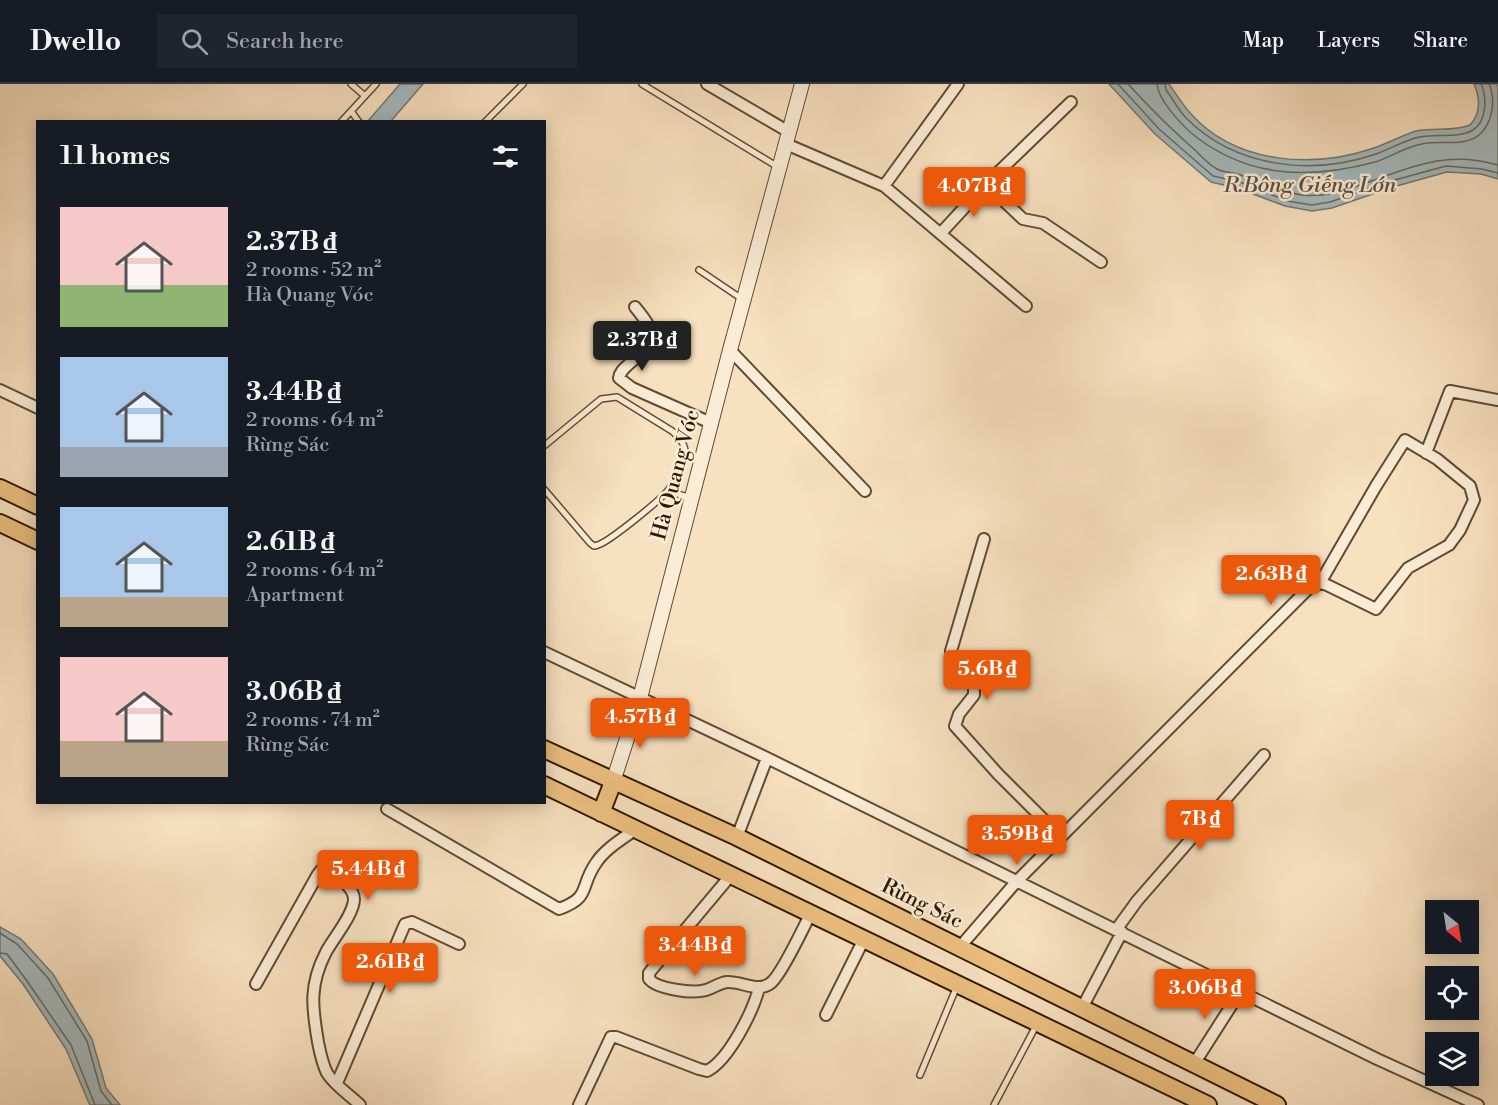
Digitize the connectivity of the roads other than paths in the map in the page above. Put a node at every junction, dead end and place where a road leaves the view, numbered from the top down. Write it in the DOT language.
graph roads {
  1 [pos="351,84"];
  2 [pos="376,84"];
  3 [pos="523,84"];
  4 [pos="642,84"];
  5 [pos="707,84"];
  6 [pos="958,84"];
  7 [pos="800,85"];
  8 [pos="365,96"];
  9 [pos="1071,102"];
  10 [pos="351,111"];
  11 [pos="343,120"];
  12 [pos="358,120"];
  13 [pos="487,120"];
  14 [pos="787,138"];
  15 [pos="779,168"];
  16 [pos="986,184"];
  17 [pos="884,186"];
  18 [pos="941,233"];
  19 [pos="1101,262"];
  20 [pos="699,270"];
  21 [pos="743,300"];
  22 [pos="1026,306"];
  23 [pos="635,307"];
  24 [pos="730,350"];
  25 [pos="0,390"];
  26 [pos="1498,400"];
  27 [pos="36,407"];
  28 [pos="711,423"];
  29 [pos="546,444"];
  30 [pos="1426,453"];
  31 [pos="0,488"];
  32 [pos="546,491"];
  33 [pos="668,491"];
  34 [pos="865,491"];
  35 [pos="691,498"];
  36 [pos="36,504"];
  37 [pos="0,523"];
  38 [pos="984,539"];
  39 [pos="36,540"];
  40 [pos="1320,583"];
  41 [pos="546,653"];
  42 [pos="640,698"];
  43 [pos="546,750"];
  44 [pos="1264,755"];
  45 [pos="767,758"];
  46 [pos="615,777"];
  47 [pos="546,786"];
  48 [pos="387,809"];
  49 [pos="601,813"];
  50 [pos="636,829"];
  51 [pos="740,831"];
  52 [pos="1060,837"];
  53 [pos="731,875"];
  54 [pos="1016,882"];
  55 [pos="811,913"];
  56 [pos="1119,931"];
  57 [pos="864,939"];
  58 [pos="965,942"];
  59 [pos="459,944"];
  60 [pos="256,984"];
  61 [pos="958,984"];
  62 [pos="759,987"];
  63 [pos="1240,992"];
  64 [pos="1086,1002"];
  65 [pos="826,1015"];
  66 [pos="1037,1023"];
  67 [pos="1197,1058"];
  68 [pos="921,1075"];
  69 [pos="337,1083"];
  70 [pos="360,1105"];
  71 [pos="579,1105"];
  72 [pos="994,1105"];
  73 [pos="1208,1105"];
  74 [pos="1277,1105"];
  75 [pos="1478,1105"];
  1 -- 8 [label="lane"];
  2 -- 8 [label="lane"];
  3 -- 13 [label="lane"];
  4 -- 15 [label="lane"];
  5 -- 14 [label="street"];
  6 -- 17 [label="street"];
  7 -- 14 [label="street, Hà Quang Vóc"];
  8 -- 10 [label="lane"];
  9 -- 16 [label="street"];
  10 -- 11 [label="lane"];
  10 -- 12 [label="lane"];
  14 -- 15 [label="street, Hà Quang Vóc"];
  14 -- 17 [label="street"];
  15 -- 21 [label="street, Hà Quang Vóc"];
  16 -- 18 [label="street"];
  16 -- 19 [label="street"];
  17 -- 18 [label="street"];
  18 -- 22 [label="street"];
  20 -- 21 [label="lane"];
  21 -- 24 [label="street, Hà Quang Vóc"];
  23 -- 28 [label="street"];
  24 -- 28 [label="street, Hà Quang Vóc"];
  24 -- 34 [label="street"];
  25 -- 27 [label="street"];
  26 -- 30 [label="street"];
  28 -- 35 [label="street, Hà Quang Vóc"];
  29 -- 33 [label="lane"];
  30 -- 40 [label="street"];
  30 -- 40 [label="street"];
  31 -- 36 [label="main road"];
  32 -- 33 [label="lane"];
  33 -- 35 [label="lane"];
  35 -- 42 [label="street, Hà Quang Vóc"];
  37 -- 39 [label="main road"];
  38 -- 52 [label="street"];
  40 -- 52 [label="street"];
  41 -- 42 [label="street"];
  42 -- 45 [label="street"];
  42 -- 46 [label="street, Hà Quang Vóc"];
  43 -- 46 [label="main road, Rừng Sác"];
  44 -- 56 [label="street"];
  45 -- 51 [label="street"];
  45 -- 54 [label="street"];
  46 -- 49 [label="main road"];
  46 -- 51 [label="main road, Rừng Sác"];
  47 -- 49 [label="main road"];
  48 -- 50 [label="street"];
  49 -- 50 [label="main road"];
  50 -- 53 [label="main road"];
  51 -- 58 [label="main road, Rừng Sác"];
  52 -- 54 [label="street"];
  53 -- 55 [label="main road"];
  53 -- 62 [label="street"];
  54 -- 56 [label="street"];
  54 -- 58 [label="street"];
  55 -- 57 [label="main road"];
  55 -- 62 [label="street"];
  56 -- 63 [label="street"];
  56 -- 64 [label="street"];
  57 -- 61 [label="main road"];
  57 -- 65 [label="street"];
  58 -- 64 [label="main road, Rừng Sác"];
  59 -- 69 [label="street"];
  60 -- 69 [label="street"];
  61 -- 66 [label="main road"];
  61 -- 68 [label="lane"];
  62 -- 71 [label="street"];
  63 -- 67 [label="street"];
  63 -- 75 [label="street"];
  64 -- 67 [label="main road, Rừng Sác"];
  66 -- 72 [label="lane"];
  66 -- 73 [label="main road"];
  67 -- 74 [label="main road, Rừng Sác"];
  69 -- 70 [label="street"];
}
